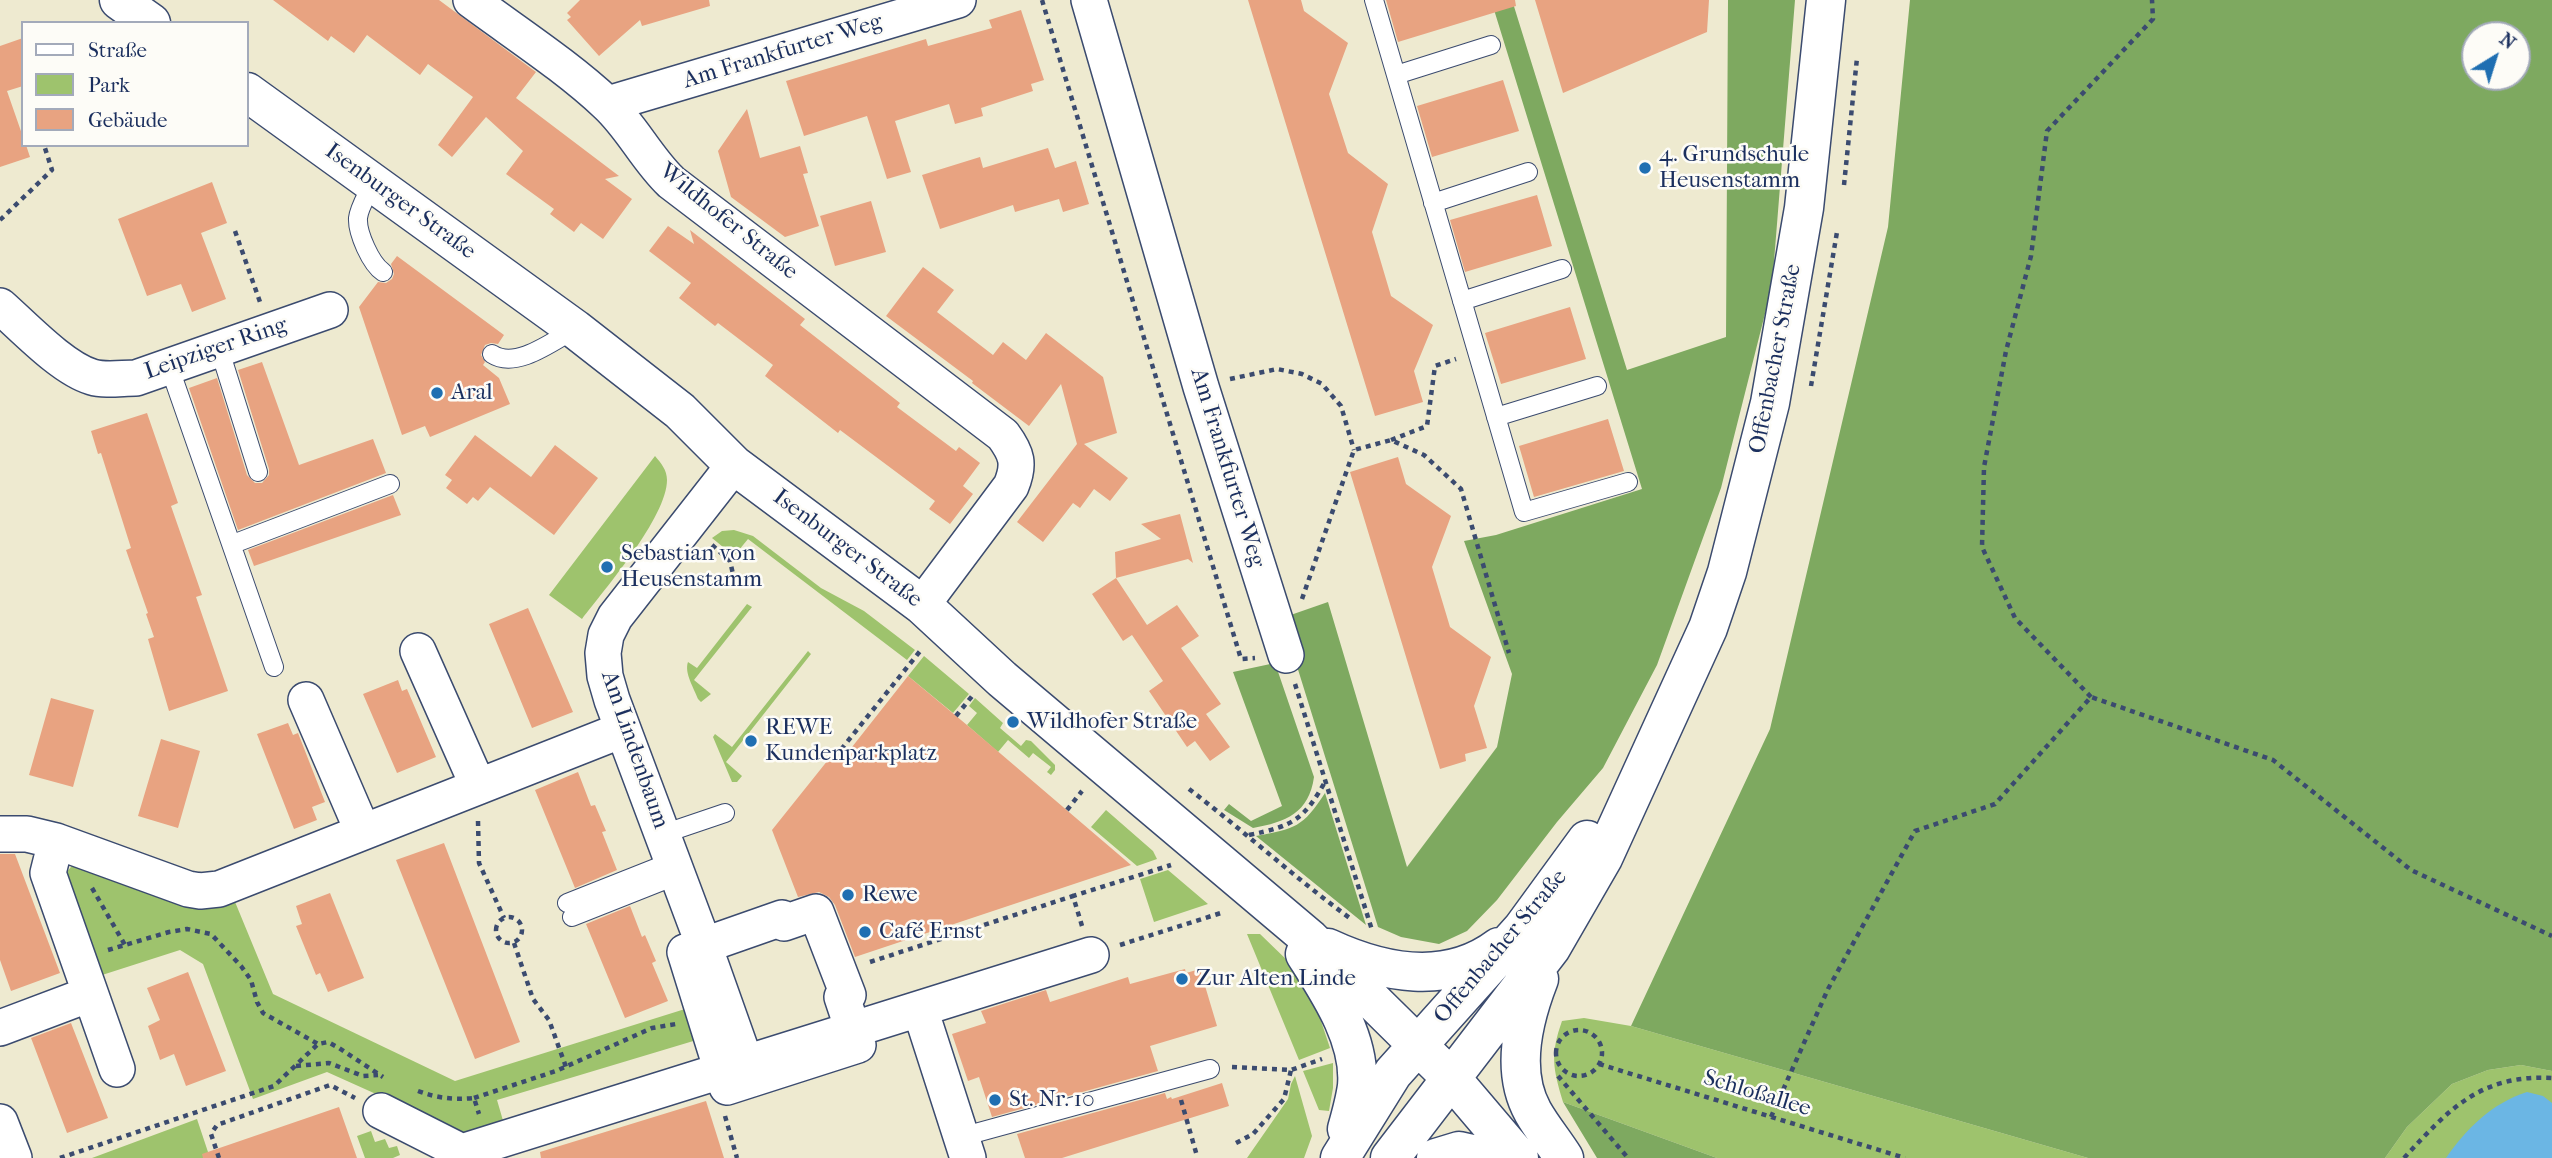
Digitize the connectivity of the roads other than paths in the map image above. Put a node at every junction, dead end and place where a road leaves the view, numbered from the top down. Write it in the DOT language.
graph roads {
  1 [pos="119,0"];
  2 [pos="471,0"];
  3 [pos="958,0"];
  4 [pos="1089,0"];
  5 [pos="1374,0"];
  6 [pos="1826,0"];
  7 [pos="148,21"];
  8 [pos="1491,46"];
  9 [pos="1396,75"];
  10 [pos="248,93"];
  11 [pos="608,104"];
  12 [pos="1528,172"];
  13 [pos="373,182"];
  14 [pos="1433,202"];
  15 [pos="1562,269"];
  16 [pos="383,272"];
  17 [pos="1462,301"];
  18 [pos="0,306"];
  19 [pos="330,310"];
  20 [pos="575,329"];
  21 [pos="219,348"];
  22 [pos="492,354"];
  23 [pos="169,366"];
  24 [pos="1597,386"];
  25 [pos="1496,416"];
  26 [pos="734,464"];
  27 [pos="258,472"];
  28 [pos="1628,482"];
  29 [pos="390,484"];
  30 [pos="233,544"];
  31 [pos="922,605"];
  32 [pos="418,650"];
  33 [pos="1286,655"];
  34 [pos="274,667"];
  35 [pos="306,700"];
  36 [pos="622,730"];
  37 [pos="473,788"];
  38 [pos="725,813"];
  39 [pos="363,832"];
  40 [pos="0,834"];
  41 [pos="69,845"];
  42 [pos="671,856"];
  43 [pos="1231,887"];
  44 [pos="569,910"];
  45 [pos="1536,938"];
  46 [pos="1310,939"];
  47 [pos="704,945"];
  48 [pos="1091,955"];
  49 [pos="90,994"];
  50 [pos="920,1009"];
  51 [pos="0,1028"];
  52 [pos="853,1030"];
  53 [pos="1417,1044"];
  54 [pos="734,1068"];
  55 [pos="117,1069"];
  56 [pos="1210,1069"];
  57 [pos="1451,1078"];
  58 [pos="385,1095"];
  59 [pos="0,1122"];
  60 [pos="965,1148"];
  61 [pos="14,1158"];
  62 [pos="1339,1158"];
  63 [pos="1390,1158"];
  64 [pos="1436,1158"];
  65 [pos="1490,1158"];
  66 [pos="1519,1158"];
  67 [pos="1564,1158"];
  1 -- 7 [label="main road"];
  2 -- 11 [label="street, Wildhofer Straße"];
  3 -- 11 [label="street, Am Frankfurter Weg"];
  4 -- 33 [label="street, Am Frankfurter Weg"];
  5 -- 9 [label="lane"];
  6 -- 45 [label="main road, Offenbacher Straße"];
  8 -- 9 [label="lane"];
  9 -- 14 [label="lane"];
  10 -- 13 [label="main road, Isenburger Straße"];
  11 -- 31 [label="street, Wildhofer Straße"];
  12 -- 14 [label="lane"];
  13 -- 16 [label="lane"];
  13 -- 20 [label="main road, Isenburger Straße"];
  14 -- 17 [label="lane"];
  15 -- 17 [label="lane"];
  17 -- 25 [label="lane"];
  18 -- 23 [label="street, Leipziger Ring"];
  19 -- 21 [label="street, Leipziger Ring"];
  20 -- 22 [label="lane"];
  20 -- 26 [label="main road, Isenburger Straße"];
  21 -- 23 [label="street, Leipziger Ring"];
  21 -- 27 [label="lane"];
  23 -- 30 [label="lane"];
  24 -- 25 [label="lane"];
  25 -- 28 [label="lane"];
  26 -- 31 [label="main road, Isenburger Straße"];
  26 -- 36 [label="street, Am Lindenbaum"];
  29 -- 30 [label="lane"];
  30 -- 34 [label="lane"];
  31 -- 43 [label="main road, Isenburger Straße"];
  32 -- 37 [label="street"];
  35 -- 39 [label="street"];
  36 -- 37 [label="street"];
  36 -- 42 [label="street, Am Lindenbaum"];
  37 -- 39 [label="street"];
  38 -- 42 [label="lane"];
  39 -- 41 [label="street"];
  40 -- 41 [label="street"];
  41 -- 49 [label="street"];
  42 -- 44 [label="lane"];
  42 -- 47 [label="street, Am Lindenbaum"];
  43 -- 46 [label="main road, Isenburger Straße"];
  43 -- 62 [label="main road"];
  45 -- 46 [label="main road"];
  45 -- 53 [label="main road, Offenbacher Straße"];
  45 -- 57 [label="main road, Offenbacher Straße"];
  45 -- 67 [label="main road"];
  46 -- 53 [label="main road, Isenburger Straße"];
  47 -- 52 [label="street"];
  47 -- 54 [label="street, Am Lindenbaum"];
  47 -- 54 [label="street"];
  48 -- 50 [label="street"];
  49 -- 51 [label="street"];
  49 -- 55 [label="street"];
  50 -- 52 [label="street"];
  50 -- 60 [label="street"];
  52 -- 54 [label="street"];
  53 -- 57 [label="main road, Isenburger Straße"];
  53 -- 62 [label="main road, Offenbacher Straße"];
  54 -- 58 [label="street"];
  56 -- 60 [label="lane"];
  57 -- 63 [label="main road, Offenbacher Straße"];
  57 -- 66 [label="main road, Isenburger Straße"];
  59 -- 61 [label="street"];
  64 -- 65 [label="main road"];
}
